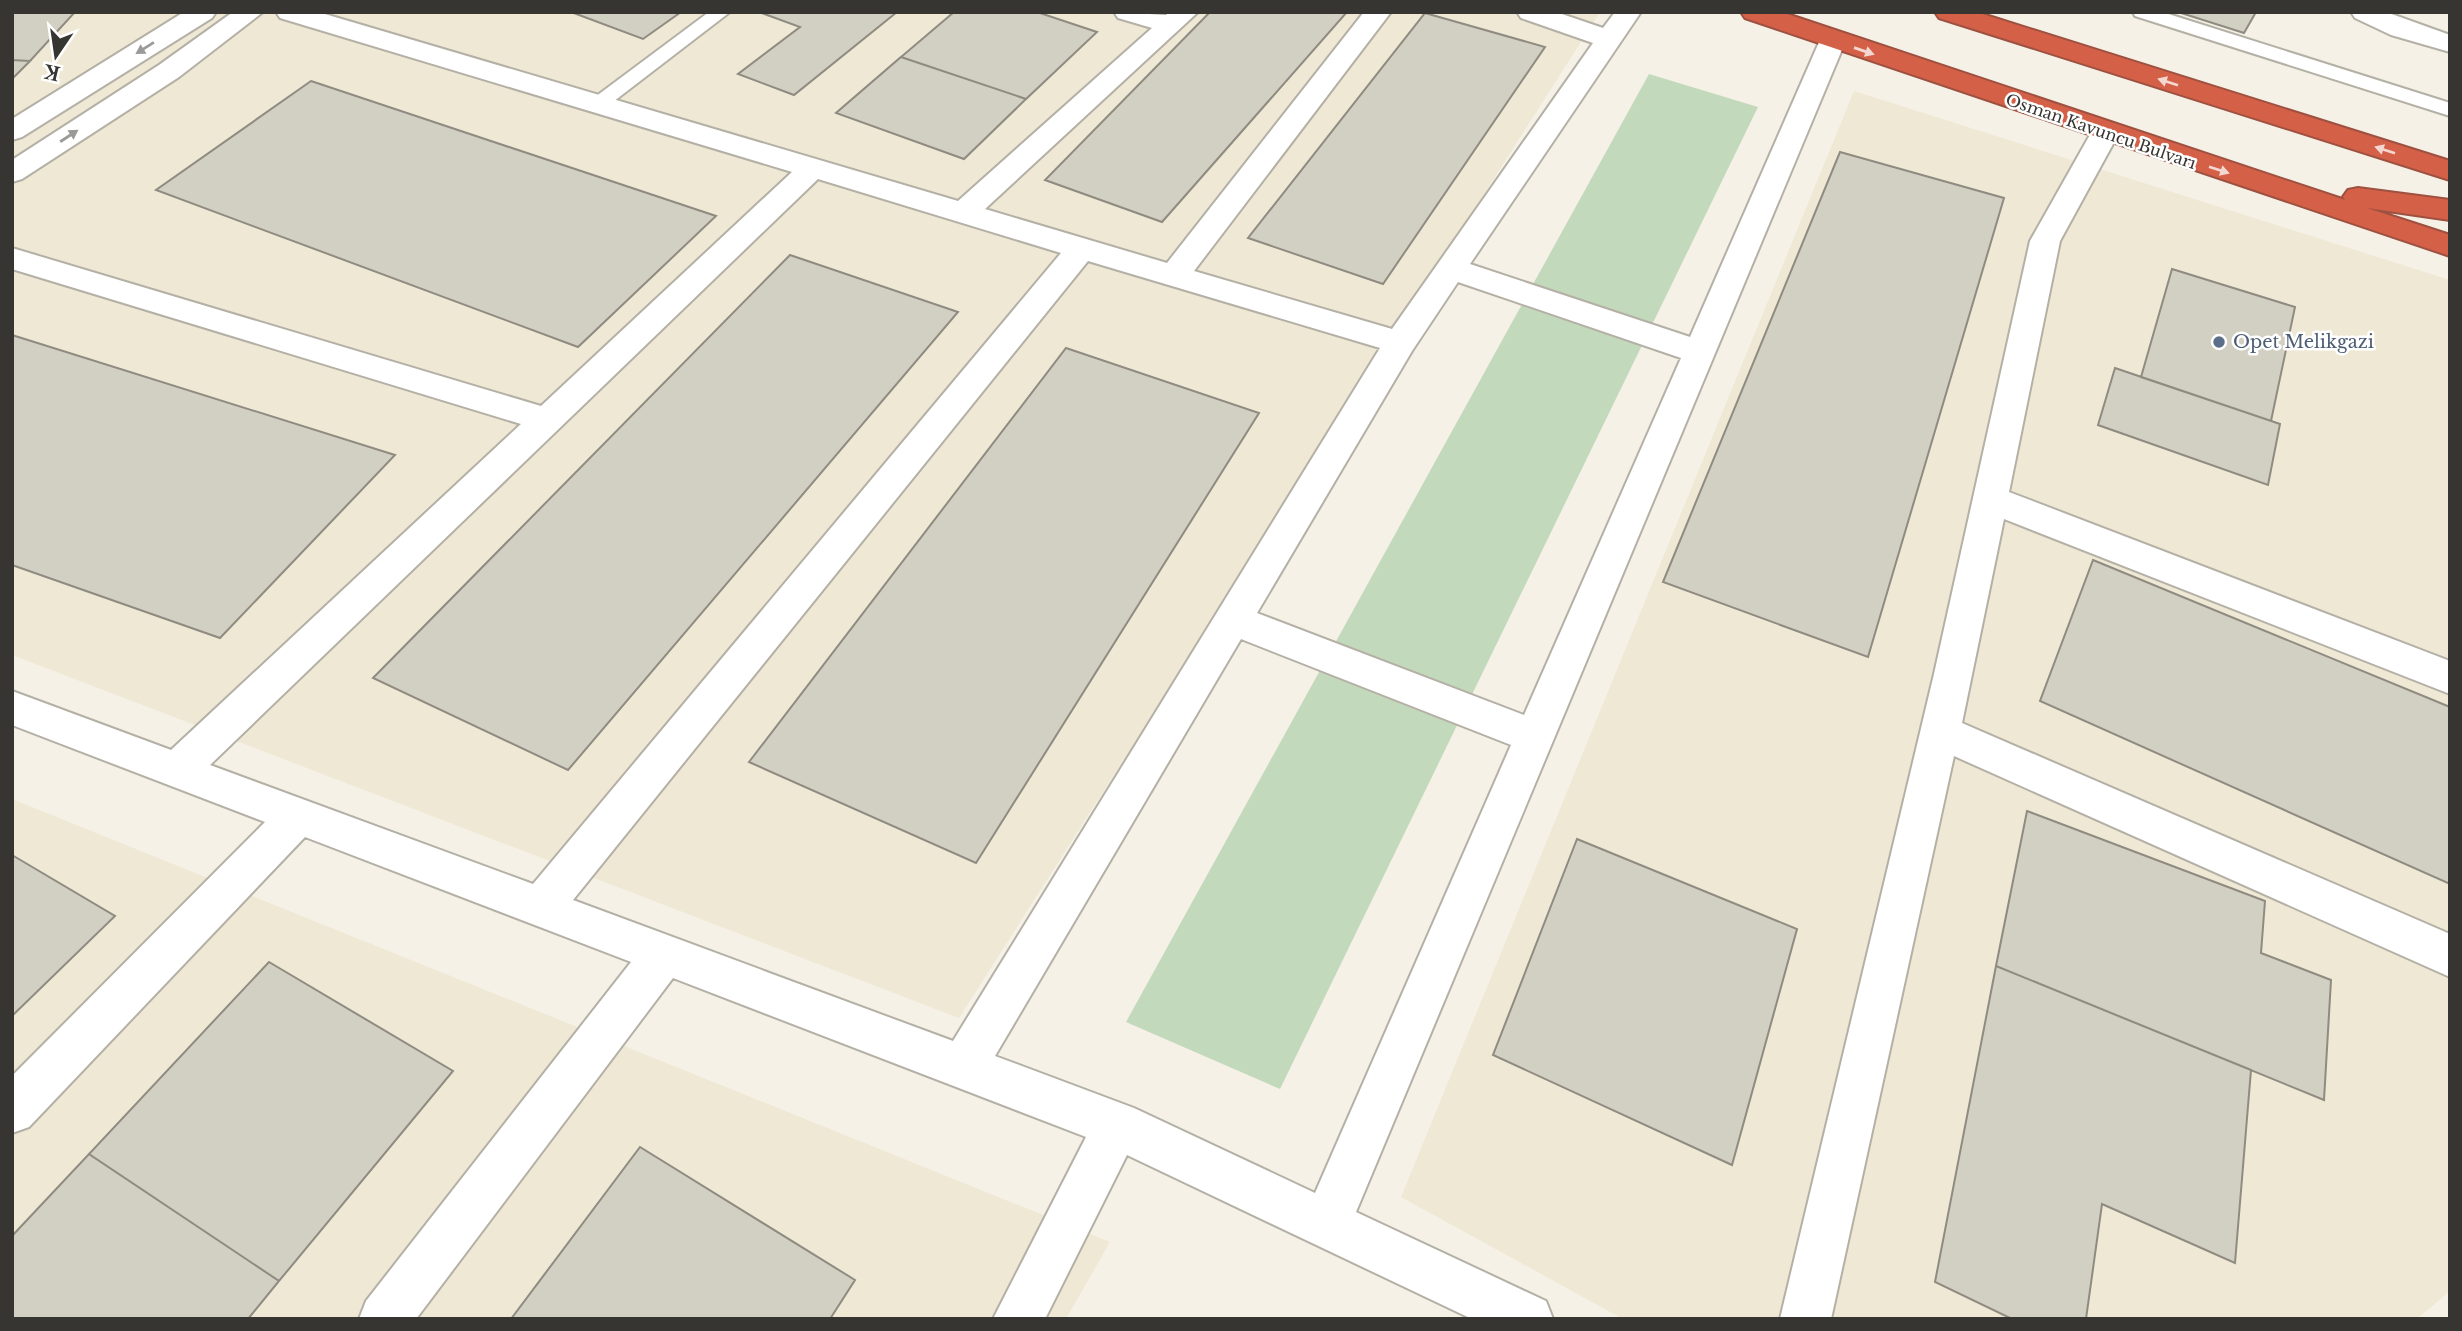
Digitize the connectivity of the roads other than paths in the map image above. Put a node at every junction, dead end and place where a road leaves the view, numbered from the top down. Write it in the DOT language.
graph roads {
  1 [pos="203,12"];
  2 [pos="250,12"];
  3 [pos="289,12"];
  4 [pos="721,12"];
  5 [pos="1127,12"];
  6 [pos="1378,12"];
  7 [pos="1530,12"];
  8 [pos="1754,12"];
  9 [pos="1948,12"];
  10 [pos="2142,12"];
  11 [pos="2364,12"];
  12 [pos="1178,19"];
  13 [pos="1618,26"];
  14 [pos="1833,40"];
  15 [pos="2450,44"];
  16 [pos="598,104"];
  17 [pos="2450,110"];
  18 [pos="12,131"];
  19 [pos="2105,133"];
  20 [pos="813,168"];
  21 [pos="2450,171"];
  22 [pos="12,173"];
  23 [pos="2262,184"];
  24 [pos="2450,210"];
  25 [pos="962,213"];
  26 [pos="2450,246"];
  27 [pos="1082,248"];
  28 [pos="12,258"];
  29 [pos="1451,269"];
  30 [pos="1173,276"];
  31 [pos="1400,343"];
  32 [pos="1699,352"];
  33 [pos="547,420"];
  34 [pos="1989,499"];
  35 [pos="1233,620"];
  36 [pos="2450,678"];
  37 [pos="16,714"];
  38 [pos="1939,731"];
  39 [pos="1535,737"];
  40 [pos="177,770"];
  41 [pos="298,816"];
  42 [pos="540,908"];
  43 [pos="665,954"];
  44 [pos="2450,956"];
  45 [pos="963,1067"];
  46 [pos="12,1110"];
  47 [pos="1117,1125"];
  48 [pos="1326,1224"];
  49 [pos="384,1319"];
  50 [pos="1018,1319"];
  51 [pos="1528,1319"];
  52 [pos="1805,1319"];
  1 -- 18 [label="street, one-way"];
  22 -- 2 [label="street, one-way"];
  3 -- 16 [label="street"];
  4 -- 16 [label="lane"];
  5 -- 12 [label="street"];
  6 -- 30 [label="street"];
  7 -- 13 [label="street"];
  8 -- 14 [label="highway, Osman Kavuncu Bulvarı"];
  21 -- 9 [label="highway, one-way"];
  10 -- 17 [label="lane"];
  11 -- 15 [label="street"];
  12 -- 25 [label="street"];
  13 -- 29 [label="street"];
  14 -- 19 [label="highway, Osman Kavuncu Bulvarı, one-way"];
  14 -- 32 [label="street"];
  16 -- 20 [label="street"];
  19 -- 23 [label="highway, Osman Kavuncu Bulvarı, one-way"];
  19 -- 34 [label="street"];
  20 -- 25 [label="street"];
  20 -- 33 [label="street"];
  23 -- 24 [label="highway"];
  23 -- 26 [label="highway, Osman Kavuncu Bulvarı"];
  25 -- 27 [label="street"];
  27 -- 30 [label="street"];
  27 -- 42 [label="street"];
  28 -- 33 [label="street"];
  29 -- 31 [label="street"];
  29 -- 32 [label="street"];
  30 -- 31 [label="street"];
  31 -- 35 [label="street"];
  32 -- 39 [label="street"];
  33 -- 40 [label="street"];
  34 -- 36 [label="street"];
  34 -- 38 [label="street"];
  35 -- 39 [label="street"];
  35 -- 45 [label="street"];
  37 -- 40 [label="street"];
  38 -- 44 [label="street"];
  38 -- 52 [label="street"];
  39 -- 48 [label="street"];
  40 -- 41 [label="street"];
  41 -- 42 [label="street"];
  41 -- 46 [label="street"];
  42 -- 43 [label="street"];
  43 -- 45 [label="street"];
  43 -- 49 [label="street"];
  45 -- 47 [label="street"];
  47 -- 48 [label="street"];
  47 -- 50 [label="street"];
  48 -- 51 [label="street"];
}
